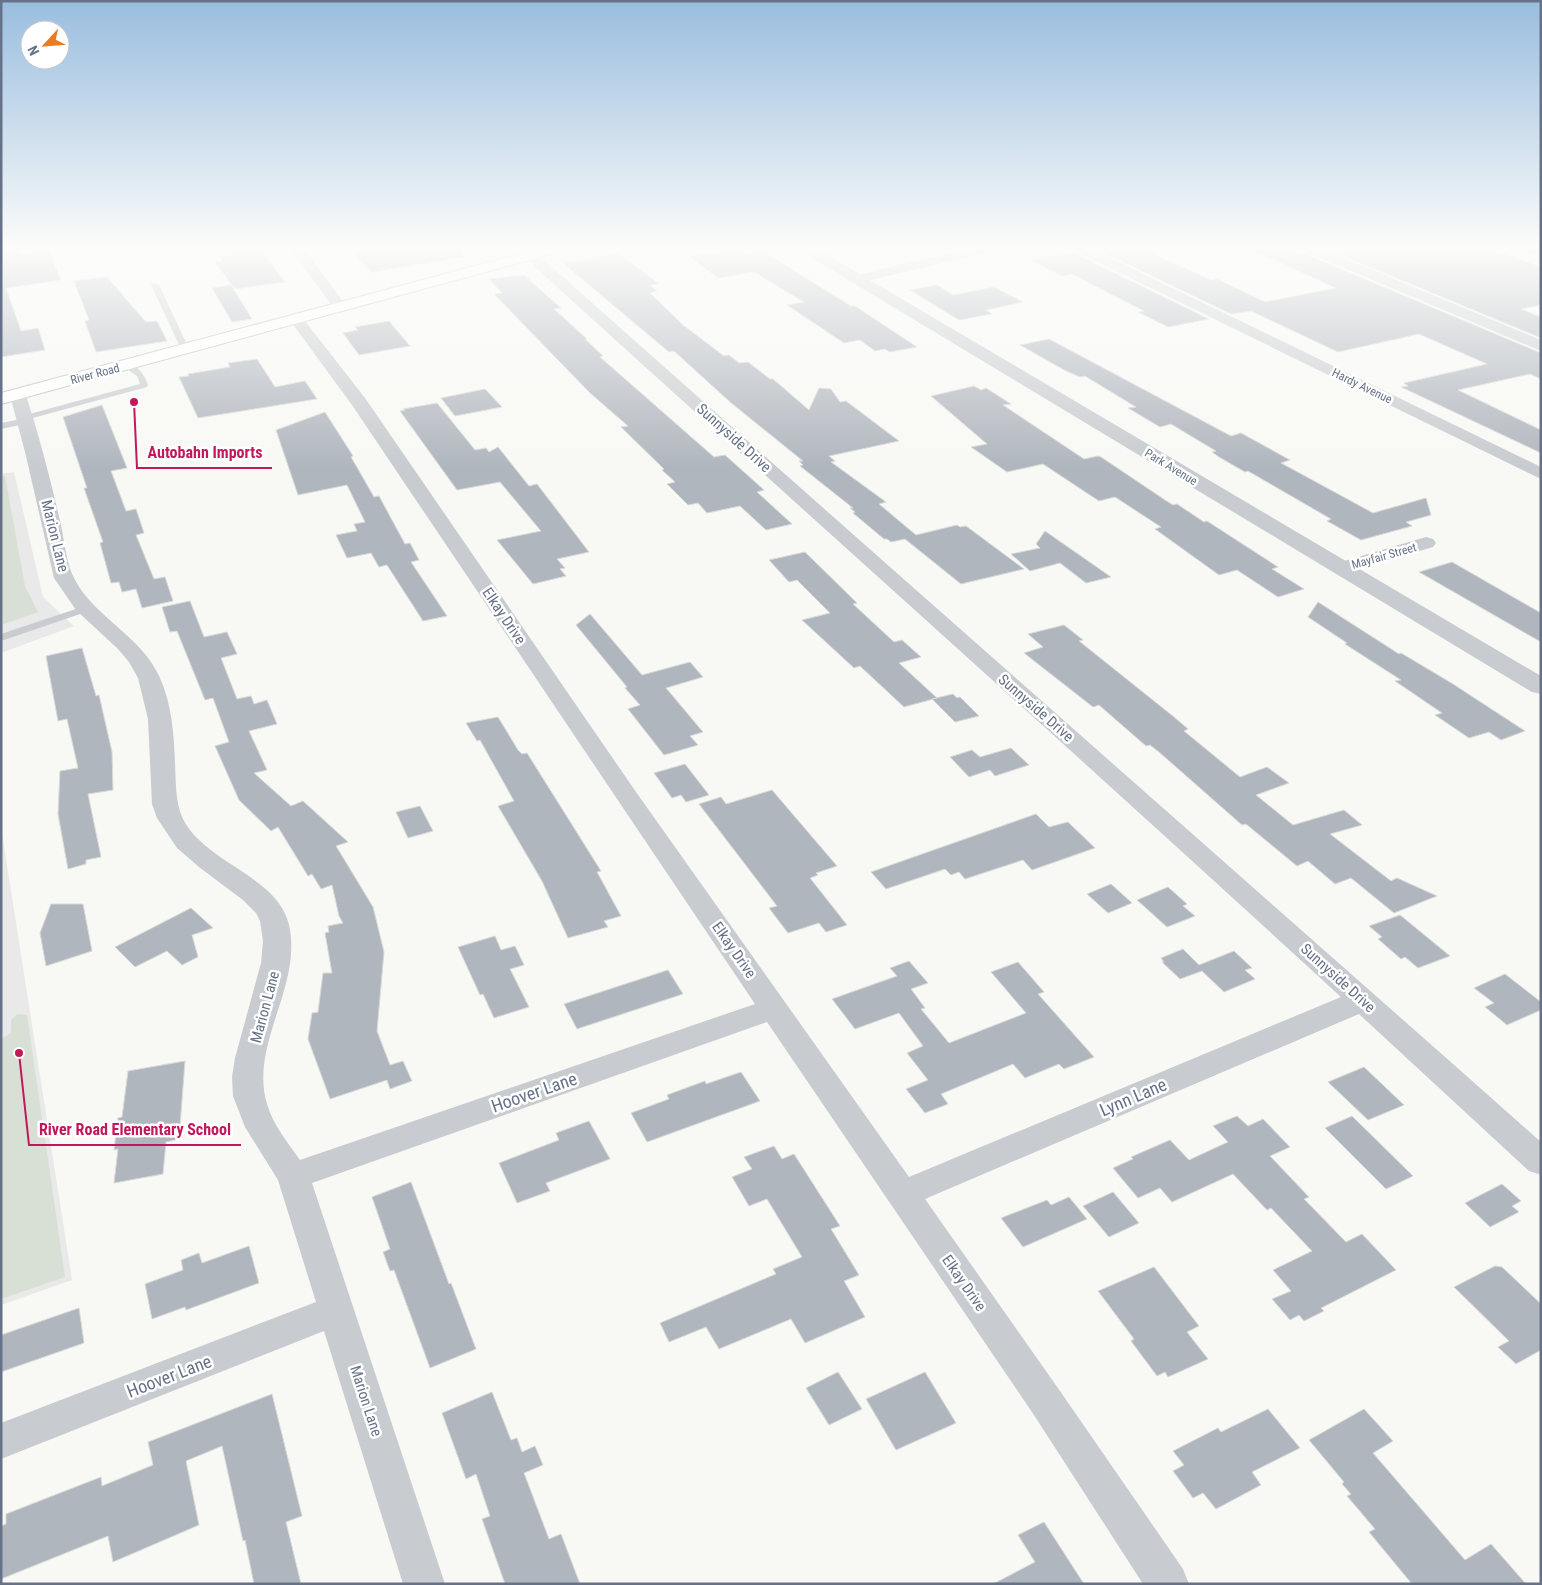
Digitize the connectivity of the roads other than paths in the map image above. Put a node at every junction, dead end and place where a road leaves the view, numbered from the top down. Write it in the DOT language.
graph roads {
  1 [pos="172,320"];
  2 [pos="292,320"];
  3 [pos="297,320"];
  4 [pos="603,320"];
  5 [pos="926,320"];
  6 [pos="1227,320"];
  7 [pos="1479,320"];
  8 [pos="1541,346"];
  9 [pos="185,349"];
  10 [pos="126,365"];
  11 [pos="14,412"];
  12 [pos="1541,474"];
  13 [pos="1426,543"];
  14 [pos="1341,568"];
  15 [pos="85,609"];
  16 [pos="1,638"];
  17 [pos="1541,687"];
  18 [pos="1363,1000"];
  19 [pos="775,1008"];
  20 [pos="1541,1162"];
  21 [pos="293,1176"];
  22 [pos="902,1194"];
  23 [pos="336,1310"];
  24 [pos="1,1441"];
  25 [pos="424,1584"];
  26 [pos="1168,1584"];
  1 -- 9 [label="lane"];
  2 -- 9 [label="main road, River Road"];
  3 -- 19 [label="street, Elkay Drive"];
  4 -- 18 [label="street, Sunnyside Drive"];
  5 -- 14 [label="street, Park Avenue"];
  6 -- 12 [label="street, Hardy Avenue"];
  7 -- 8 [label="street"];
  9 -- 10 [label="main road, River Road"];
  10 -- 11 [label="main road, River Road"];
  10 -- 11 [label="lane"];
  11 -- 15 [label="street, Marion Lane"];
  13 -- 14 [label="street, Mayfair Street"];
  14 -- 17 [label="street, Park Avenue"];
  15 -- 16 [label="lane"];
  15 -- 21 [label="street, Marion Lane"];
  18 -- 20 [label="street, Sunnyside Drive"];
  18 -- 22 [label="street, Lynn Lane"];
  19 -- 21 [label="street, Hoover Lane"];
  19 -- 22 [label="street, Elkay Drive"];
  21 -- 23 [label="street, Marion Lane"];
  22 -- 26 [label="street, Elkay Drive"];
  23 -- 24 [label="street, Hoover Lane"];
  23 -- 25 [label="street, Marion Lane"];
}
